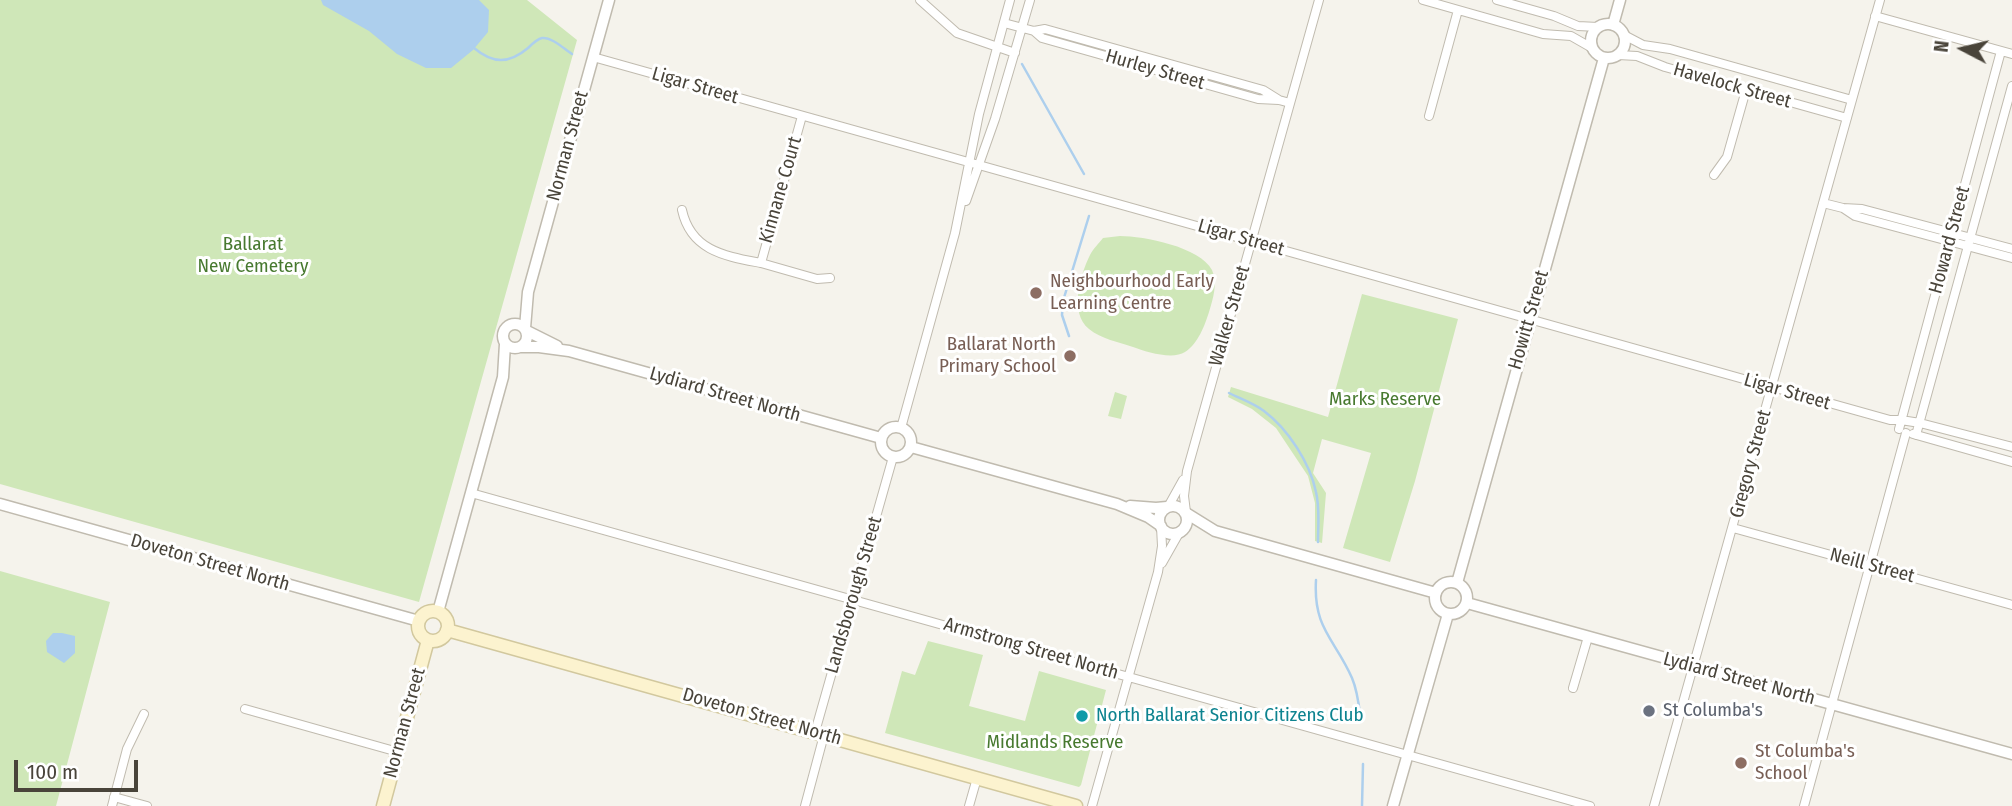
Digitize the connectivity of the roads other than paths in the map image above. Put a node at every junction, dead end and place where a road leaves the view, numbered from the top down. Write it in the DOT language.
graph roads {
  1 [pos="609,0"];
  2 [pos="920,0"];
  3 [pos="1010,0"];
  4 [pos="1030,0"];
  5 [pos="1319,0"];
  6 [pos="1423,0"];
  7 [pos="1497,0"];
  8 [pos="1620,0"];
  9 [pos="1880,0"];
  10 [pos="1458,10"];
  11 [pos="1875,16"];
  12 [pos="1004,23"];
  13 [pos="1614,25"];
  14 [pos="1598,27"];
  15 [pos="1022,28"];
  16 [pos="1624,35"];
  17 [pos="997,47"];
  18 [pos="1592,48"];
  19 [pos="2001,51"];
  20 [pos="1015,53"];
  21 [pos="2012,53"];
  22 [pos="1618,55"];
  23 [pos="593,57"];
  24 [pos="1604,58"];
  25 [pos="2012,86"];
  26 [pos="1746,90"];
  27 [pos="1852,100"];
  28 [pos="1290,103"];
  29 [pos="802,116"];
  30 [pos="1429,116"];
  31 [pos="1847,118"];
  32 [pos="969,162"];
  33 [pos="979,165"];
  34 [pos="1714,175"];
  35 [pos="1823,203"];
  36 [pos="682,210"];
  37 [pos="955,233"];
  38 [pos="1950,237"];
  39 [pos="1252,241"];
  40 [pos="1969,242"];
  41 [pos="2012,249"];
  42 [pos="2012,258"];
  43 [pos="761,263"];
  44 [pos="830,278"];
  45 [pos="528,292"];
  46 [pos="1529,320"];
  47 [pos="512,324"];
  48 [pos="526,329"];
  49 [pos="505,344"];
  50 [pos="520,348"];
  51 [pos="569,351"];
  52 [pos="503,377"];
  53 [pos="1772,387"];
  54 [pos="1920,422"];
  55 [pos="1902,427"];
  56 [pos="901,428"];
  57 [pos="1960,433"];
  58 [pos="1916,435"];
  59 [pos="881,438"];
  60 [pos="911,447"];
  61 [pos="1956,447"];
  62 [pos="2012,447"];
  63 [pos="892,457"];
  64 [pos="2012,462"];
  65 [pos="1187,471"];
  66 [pos="471,493"];
  67 [pos="0,504"];
  68 [pos="1117,504"];
  69 [pos="1167,507"];
  70 [pos="1186,513"];
  71 [pos="1161,527"];
  72 [pos="1733,528"];
  73 [pos="1215,531"];
  74 [pos="1180,532"];
  75 [pos="1870,566"];
  76 [pos="1158,572"];
  77 [pos="1457,583"];
  78 [pos="1436,593"];
  79 [pos="852,599"];
  80 [pos="1467,603"];
  81 [pos="2012,605"];
  82 [pos="438,612"];
  83 [pos="1448,614"];
  84 [pos="419,621"];
  85 [pos="447,630"];
  86 [pos="1588,637"];
  87 [pos="428,640"];
  88 [pos="1693,666"];
  89 [pos="1128,676"];
  90 [pos="1573,688"];
  91 [pos="1832,704"];
  92 [pos="245,709"];
  93 [pos="144,715"];
  94 [pos="820,734"];
  95 [pos="398,752"];
  96 [pos="2012,754"];
  97 [pos="1408,755"];
  98 [pos="977,778"];
  99 [pos="113,802"];
  100 [pos="146,806"];
  101 [pos="383,806"];
  102 [pos="805,806"];
  103 [pos="969,806"];
  104 [pos="1076,806"];
  105 [pos="1092,806"];
  106 [pos="1394,806"];
  107 [pos="1590,806"];
  108 [pos="1654,806"];
  109 [pos="1804,806"];
  1 -- 23 [label="street, Norman Street"];
  2 -- 17 [label="street"];
  3 -- 12 [label="street"];
  4 -- 15 [label="street"];
  5 -- 28 [label="street, Walker Street"];
  6 -- 10 [label="street"];
  7 -- 14 [label="street"];
  8 -- 13 [label="street"];
  9 -- 11 [label="street, Gregory Street"];
  10 -- 18 [label="street"];
  10 -- 30 [label="street"];
  11 -- 19 [label="street"];
  11 -- 27 [label="street, Gregory Street"];
  12 -- 15 [label="street, Hurley Street"];
  12 -- 17 [label="street"];
  13 -- 14 [label="street"];
  13 -- 16 [label="street"];
  14 -- 18 [label="street"];
  15 -- 20 [label="street"];
  15 -- 28 [label="street, Hurley Street"];
  16 -- 22 [label="street"];
  16 -- 27 [label="street, Havelock Street"];
  17 -- 20 [label="street"];
  17 -- 32 [label="street"];
  18 -- 24 [label="street"];
  19 -- 21 [label="street"];
  19 -- 38 [label="street, Howard Street"];
  20 -- 33 [label="street"];
  22 -- 24 [label="street"];
  22 -- 26 [label="street, Havelock Street"];
  23 -- 29 [label="street, Ligar Street"];
  23 -- 45 [label="street, Norman Street"];
  24 -- 46 [label="street, Howitt Street"];
  25 -- 40 [label="street, Howard Street"];
  26 -- 31 [label="street, Havelock Street"];
  26 -- 34 [label="street"];
  27 -- 31 [label="street, Gregory Street"];
  28 -- 39 [label="street, Walker Street"];
  29 -- 32 [label="street, Ligar Street"];
  29 -- 43 [label="street, Kinnane Court"];
  31 -- 35 [label="street, Gregory Street"];
  32 -- 33 [label="street, Ligar Street"];
  32 -- 37 [label="street"];
  33 -- 37 [label="street"];
  33 -- 39 [label="street, Ligar Street"];
  35 -- 38 [label="street"];
  35 -- 53 [label="street, Gregory Street"];
  36 -- 43 [label="street, Kinnane Court"];
  37 -- 56 [label="street"];
  38 -- 40 [label="street"];
  38 -- 55 [label="street, Howard Street"];
  39 -- 46 [label="street, Ligar Street"];
  39 -- 65 [label="street, Walker Street"];
  40 -- 41 [label="street"];
  40 -- 42 [label="street"];
  40 -- 54 [label="street, Howard Street"];
  43 -- 44 [label="street, Kinnane Court"];
  45 -- 47 [label="street, Norman Street"];
  45 -- 48 [label="street, Norman Street"];
  46 -- 53 [label="street, Ligar Street"];
  46 -- 77 [label="street, Howitt Street"];
  47 -- 48 [label="street"];
  47 -- 49 [label="street"];
  48 -- 50 [label="street"];
  48 -- 51 [label="street, Lydiard Street North"];
  49 -- 50 [label="street"];
  49 -- 52 [label="street"];
  50 -- 51 [label="street, Lydiard Street North"];
  50 -- 52 [label="street"];
  51 -- 59 [label="street, Lydiard Street North"];
  52 -- 66 [label="street"];
  53 -- 55 [label="street, Ligar Street"];
  53 -- 72 [label="street, Gregory Street"];
  54 -- 55 [label="street"];
  54 -- 57 [label="street"];
  54 -- 58 [label="street, Howard Street"];
  55 -- 58 [label="street"];
  55 -- 75 [label="street, Howard Street"];
  56 -- 59 [label="street"];
  56 -- 60 [label="street"];
  57 -- 61 [label="street"];
  57 -- 62 [label="street"];
  58 -- 61 [label="street"];
  59 -- 63 [label="street"];
  60 -- 63 [label="street"];
  60 -- 68 [label="street"];
  61 -- 64 [label="street"];
  63 -- 79 [label="street, Landsborough Street"];
  65 -- 69 [label="street, Walker Street"];
  65 -- 70 [label="street, Walker Street"];
  66 -- 79 [label="street, Armstrong Street North"];
  66 -- 82 [label="street"];
  67 -- 84 [label="street, Doveton Street North"];
  68 -- 69 [label="street"];
  68 -- 71 [label="street"];
  69 -- 70 [label="street"];
  69 -- 71 [label="street"];
  70 -- 73 [label="street"];
  70 -- 74 [label="street"];
  71 -- 74 [label="street"];
  71 -- 76 [label="street"];
  72 -- 75 [label="street, Neill Street"];
  72 -- 88 [label="street, Gregory Street"];
  73 -- 74 [label="street"];
  73 -- 78 [label="street"];
  74 -- 76 [label="street"];
  75 -- 81 [label="street, Neill Street"];
  75 -- 91 [label="street, Howard Street"];
  76 -- 89 [label="street"];
  77 -- 78 [label="street"];
  77 -- 80 [label="street"];
  78 -- 83 [label="street"];
  79 -- 89 [label="street, Armstrong Street North"];
  79 -- 94 [label="street, Landsborough Street"];
  80 -- 83 [label="street"];
  80 -- 86 [label="street, Lydiard Street North"];
  82 -- 84 [label="main road"];
  82 -- 85 [label="main road"];
  83 -- 97 [label="street"];
  84 -- 87 [label="main road"];
  85 -- 87 [label="main road"];
  85 -- 94 [label="main road, Doveton Street North"];
  86 -- 88 [label="street, Lydiard Street North"];
  86 -- 90 [label="street"];
  87 -- 95 [label="main road, Norman Street"];
  88 -- 91 [label="street, Lydiard Street North"];
  88 -- 108 [label="street, Gregory Street"];
  89 -- 97 [label="street, Armstrong Street North"];
  89 -- 105 [label="street"];
  91 -- 96 [label="street, Lydiard Street North"];
  91 -- 109 [label="street, Howard Street"];
  92 -- 95 [label="street"];
  93 -- 99 [label="street"];
  94 -- 98 [label="main road, Doveton Street North"];
  94 -- 102 [label="street, Landsborough Street"];
  95 -- 101 [label="main road, Norman Street"];
  97 -- 106 [label="street"];
  97 -- 107 [label="street, Armstrong Street North"];
  98 -- 103 [label="street"];
  98 -- 104 [label="main road, Doveton Street North"];
  99 -- 100 [label="street"];
}
